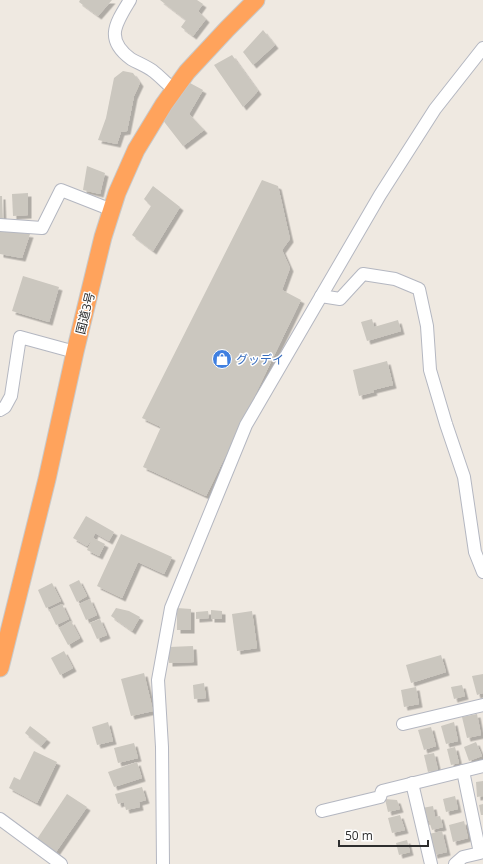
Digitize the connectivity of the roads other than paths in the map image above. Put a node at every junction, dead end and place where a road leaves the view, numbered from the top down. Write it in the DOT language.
graph roads {
  1 [pos="130,0"];
  2 [pos="256,0"];
  3 [pos="483,48"];
  4 [pos="174,89"];
  5 [pos="112,210"];
  6 [pos="0,225"];
  7 [pos="321,296"];
  8 [pos="75,352"];
  9 [pos="0,410"];
  10 [pos="483,572"];
  11 [pos="0,668"];
  12 [pos="483,705"];
  13 [pos="402,724"];
  14 [pos="483,766"];
  15 [pos="463,771"];
  16 [pos="412,783"];
  17 [pos="322,811"];
  18 [pos="0,819"];
  19 [pos="61,864"];
  20 [pos="163,864"];
  21 [pos="431,864"];
  22 [pos="455,864"];
  1 -- 4 [label="street"];
  2 -- 4 [label="highway, 国道3号"];
  3 -- 7 [label="street"];
  4 -- 5 [label="highway, 国道3号"];
  5 -- 6 [label="street"];
  5 -- 8 [label="highway, 国道3号"];
  7 -- 10 [label="street"];
  7 -- 20 [label="street"];
  8 -- 9 [label="street"];
  8 -- 11 [label="highway, 国道3号"];
  12 -- 13 [label="street"];
  14 -- 15 [label="street"];
  15 -- 16 [label="street"];
  15 -- 22 [label="street"];
  16 -- 17 [label="street"];
  16 -- 21 [label="street"];
  18 -- 19 [label="street"];
}
